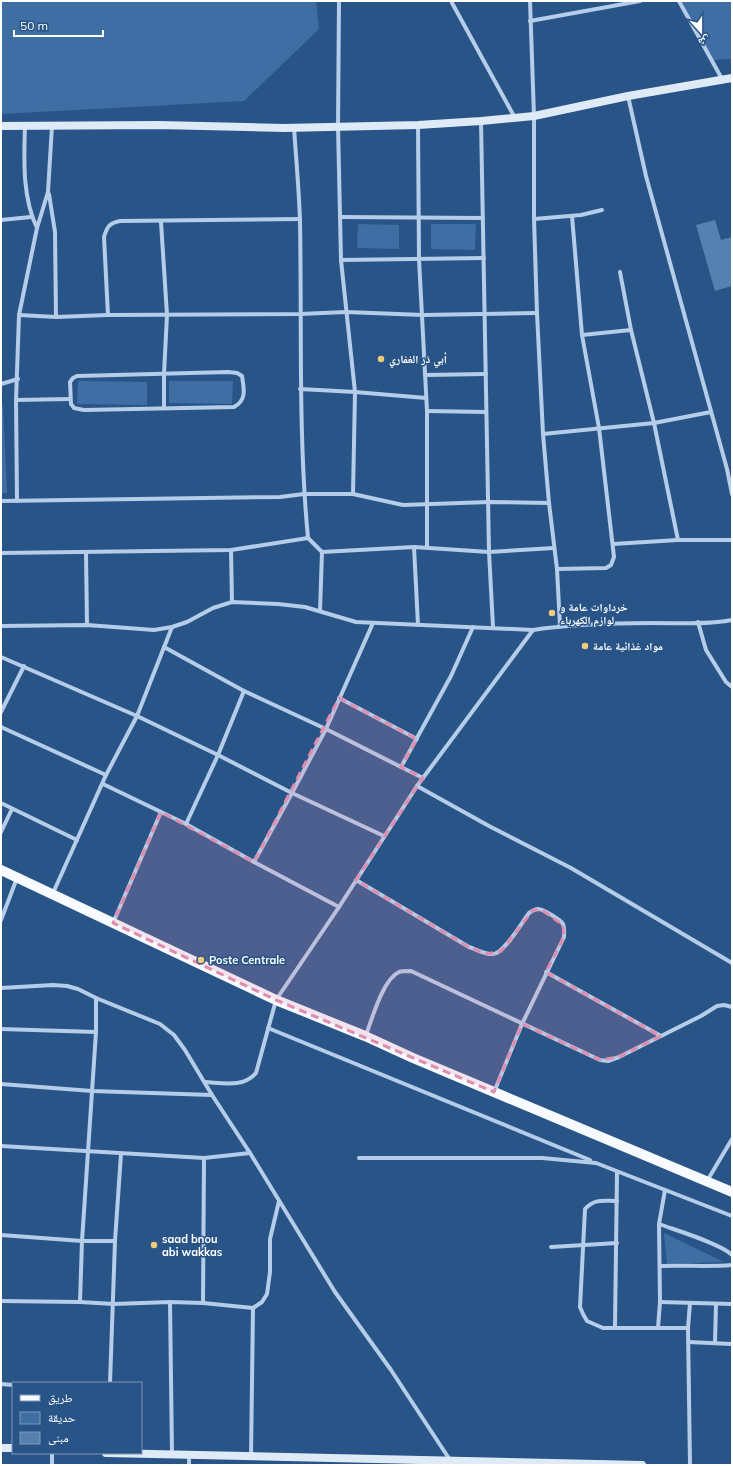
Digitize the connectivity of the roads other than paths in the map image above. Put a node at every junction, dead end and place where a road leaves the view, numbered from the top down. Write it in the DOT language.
graph roads {
  1 [pos="339,1"];
  2 [pos="452,1"];
  3 [pos="530,1"];
  4 [pos="640,1"];
  5 [pos="679,1"];
  6 [pos="530,21"];
  7 [pos="732,78"];
  8 [pos="722,79"];
  9 [pos="628,96"];
  10 [pos="534,116"];
  11 [pos="515,118"];
  12 [pos="481,121"];
  13 [pos="25,125"];
  14 [pos="52,125"];
  15 [pos="418,125"];
  16 [pos="1,126"];
  17 [pos="338,126"];
  18 [pos="294,127"];
  19 [pos="48,192"];
  20 [pos="602,210"];
  21 [pos="572,216"];
  22 [pos="31,217"];
  23 [pos="340,217"];
  24 [pos="419,217"];
  25 [pos="483,218"];
  26 [pos="534,219"];
  27 [pos="1,220"];
  28 [pos="300,220"];
  29 [pos="161,222"];
  30 [pos="37,228"];
  31 [pos="484,258"];
  32 [pos="418,259"];
  33 [pos="342,260"];
  34 [pos="620,272"];
  35 [pos="346,312"];
  36 [pos="537,313"];
  37 [pos="300,314"];
  38 [pos="484,314"];
  39 [pos="19,315"];
  40 [pos="108,315"];
  41 [pos="167,315"];
  42 [pos="423,315"];
  43 [pos="56,317"];
  44 [pos="631,330"];
  45 [pos="582,335"];
  46 [pos="164,374"];
  47 [pos="425,374"];
  48 [pos="486,374"];
  49 [pos="18,379"];
  50 [pos="1,384"];
  51 [pos="300,389"];
  52 [pos="355,392"];
  53 [pos="426,398"];
  54 [pos="70,399"];
  55 [pos="16,400"];
  56 [pos="164,408"];
  57 [pos="427,411"];
  58 [pos="486,412"];
  59 [pos="711,412"];
  60 [pos="654,423"];
  61 [pos="599,428"];
  62 [pos="543,434"];
  63 [pos="304,494"];
  64 [pos="352,494"];
  65 [pos="732,494"];
  66 [pos="1,501"];
  67 [pos="17,501"];
  68 [pos="489,502"];
  69 [pos="549,503"];
  70 [pos="427,505"];
  71 [pos="308,538"];
  72 [pos="678,540"];
  73 [pos="732,540"];
  74 [pos="613,544"];
  75 [pos="414,547"];
  76 [pos="427,547"];
  77 [pos="554,548"];
  78 [pos="231,550"];
  79 [pos="322,552"];
  80 [pos="489,552"];
  81 [pos="1,553"];
  82 [pos="86,553"];
  83 [pos="557,570"];
  84 [pos="232,602"];
  85 [pos="320,611"];
  86 [pos="732,620"];
  87 [pos="698,622"];
  88 [pos="373,623"];
  89 [pos="87,625"];
  90 [pos="418,625"];
  91 [pos="1,626"];
  92 [pos="560,626"];
  93 [pos="473,627"];
  94 [pos="493,627"];
  95 [pos="172,628"];
  96 [pos="533,630"];
  97 [pos="164,647"];
  98 [pos="1,657"];
  99 [pos="24,666"];
  100 [pos="732,687"];
  101 [pos="244,691"];
  102 [pos="339,698"];
  103 [pos="1,712"];
  104 [pos="137,716"];
  105 [pos="1,727"];
  106 [pos="326,729"];
  107 [pos="417,739"];
  108 [pos="218,755"];
  109 [pos="401,767"];
  110 [pos="106,775"];
  111 [pos="423,778"];
  112 [pos="103,784"];
  113 [pos="417,786"];
  114 [pos="292,793"];
  115 [pos="1,803"];
  116 [pos="12,809"];
  117 [pos="161,812"];
  118 [pos="186,824"];
  119 [pos="1,832"];
  120 [pos="384,836"];
  121 [pos="77,840"];
  122 [pos="254,862"];
  123 [pos="1,870"];
  124 [pos="17,878"];
  125 [pos="356,880"];
  126 [pos="52,895"];
  127 [pos="339,907"];
  128 [pos="1,920"];
  129 [pos="113,923"];
  130 [pos="732,963"];
  131 [pos="546,972"];
  132 [pos="1,988"];
  133 [pos="96,998"];
  134 [pos="276,1000"];
  135 [pos="732,1007"];
  136 [pos="522,1024"];
  137 [pos="268,1028"];
  138 [pos="1,1029"];
  139 [pos="96,1032"];
  140 [pos="365,1036"];
  141 [pos="661,1036"];
  142 [pos="205,1082"];
  143 [pos="1,1084"];
  144 [pos="92,1091"];
  145 [pos="494,1092"];
  146 [pos="212,1095"];
  147 [pos="732,1139"];
  148 [pos="1,1146"];
  149 [pos="89,1151"];
  150 [pos="250,1153"];
  151 [pos="121,1154"];
  152 [pos="204,1158"];
  153 [pos="359,1158"];
  154 [pos="596,1163"];
  155 [pos="618,1172"];
  156 [pos="706,1181"];
  157 [pos="665,1190"];
  158 [pos="732,1192"];
  159 [pos="278,1201"];
  160 [pos="617,1201"];
  161 [pos="732,1216"];
  162 [pos="659,1224"];
  163 [pos="1,1235"];
  164 [pos="82,1241"];
  165 [pos="115,1241"];
  166 [pos="617,1243"];
  167 [pos="583,1245"];
  168 [pos="551,1247"];
  169 [pos="732,1255"];
  170 [pos="732,1265"];
  171 [pos="660,1266"];
  172 [pos="1,1301"];
  173 [pos="80,1302"];
  174 [pos="170,1302"];
  175 [pos="660,1302"];
  176 [pos="202,1303"];
  177 [pos="690,1303"];
  178 [pos="114,1304"];
  179 [pos="716,1304"];
  180 [pos="732,1304"];
  181 [pos="253,1308"];
  182 [pos="616,1327"];
  183 [pos="658,1328"];
  184 [pos="688,1328"];
  185 [pos="688,1342"];
  186 [pos="715,1343"];
  187 [pos="732,1344"];
  188 [pos="110,1382"];
  189 [pos="1,1384"];
  190 [pos="12,1385"];
  191 [pos="1,1448"];
  192 [pos="12,1448"];
  193 [pos="52,1454"];
  194 [pos="142,1454"];
  195 [pos="172,1454"];
  196 [pos="189,1454"];
  197 [pos="251,1456"];
  198 [pos="450,1460"];
  199 [pos="52,1465"];
  200 [pos="189,1465"];
  201 [pos="251,1465"];
  202 [pos="642,1465"];
  203 [pos="690,1465"];
  1 -- 17 [label="street"];
  2 -- 11 [label="street"];
  3 -- 6 [label="street"];
  4 -- 6 [label="street"];
  5 -- 8 [label="street"];
  6 -- 10 [label="street"];
  7 -- 8 [label="main road"];
  8 -- 9 [label="main road"];
  9 -- 10 [label="main road"];
  9 -- 59 [label="street"];
  10 -- 11 [label="main road"];
  10 -- 26 [label="street"];
  11 -- 12 [label="main road"];
  12 -- 15 [label="main road"];
  12 -- 25 [label="street"];
  13 -- 14 [label="main road"];
  13 -- 16 [label="main road"];
  13 -- 22 [label="street"];
  14 -- 18 [label="main road"];
  14 -- 19 [label="street"];
  15 -- 17 [label="main road"];
  15 -- 24 [label="street"];
  17 -- 18 [label="main road"];
  17 -- 23 [label="street"];
  18 -- 28 [label="street"];
  19 -- 30 [label="street"];
  19 -- 43 [label="street"];
  20 -- 21 [label="street"];
  21 -- 26 [label="street"];
  21 -- 45 [label="street"];
  22 -- 27 [label="street"];
  22 -- 30 [label="street"];
  23 -- 24 [label="street"];
  23 -- 33 [label="street"];
  24 -- 25 [label="street"];
  24 -- 32 [label="street"];
  25 -- 31 [label="street"];
  26 -- 36 [label="street"];
  28 -- 29 [label="street"];
  28 -- 37 [label="street"];
  29 -- 40 [label="street"];
  29 -- 41 [label="street"];
  30 -- 39 [label="street"];
  31 -- 32 [label="street"];
  31 -- 38 [label="street"];
  32 -- 33 [label="street"];
  32 -- 42 [label="street"];
  33 -- 35 [label="street"];
  34 -- 44 [label="street"];
  35 -- 37 [label="street"];
  35 -- 42 [label="street"];
  35 -- 52 [label="street"];
  36 -- 38 [label="street"];
  36 -- 62 [label="street"];
  37 -- 41 [label="street"];
  37 -- 51 [label="street"];
  38 -- 42 [label="street"];
  38 -- 48 [label="street"];
  39 -- 43 [label="street"];
  39 -- 49 [label="street"];
  40 -- 41 [label="street"];
  40 -- 43 [label="street"];
  41 -- 46 [label="street"];
  42 -- 47 [label="street"];
  44 -- 45 [label="street"];
  44 -- 60 [label="street"];
  45 -- 61 [label="street"];
  46 -- 54 [label="street"];
  46 -- 56 [label="street"];
  46 -- 56 [label="street"];
  47 -- 48 [label="street"];
  47 -- 53 [label="street"];
  48 -- 58 [label="street"];
  49 -- 50 [label="street"];
  49 -- 55 [label="street"];
  51 -- 52 [label="street"];
  51 -- 63 [label="street"];
  52 -- 53 [label="street"];
  52 -- 64 [label="street"];
  53 -- 57 [label="street"];
  54 -- 55 [label="street"];
  54 -- 56 [label="street"];
  55 -- 67 [label="street"];
  57 -- 58 [label="street"];
  57 -- 70 [label="street"];
  58 -- 68 [label="street"];
  59 -- 60 [label="street"];
  59 -- 65 [label="street"];
  60 -- 61 [label="street"];
  60 -- 72 [label="street"];
  61 -- 62 [label="street"];
  61 -- 74 [label="street"];
  62 -- 69 [label="street"];
  63 -- 64 [label="street"];
  63 -- 67 [label="street"];
  63 -- 71 [label="street"];
  64 -- 70 [label="street"];
  66 -- 67 [label="street"];
  68 -- 69 [label="street"];
  68 -- 70 [label="street"];
  68 -- 80 [label="street"];
  69 -- 77 [label="street"];
  70 -- 76 [label="street"];
  71 -- 78 [label="street"];
  71 -- 79 [label="street"];
  72 -- 73 [label="street"];
  72 -- 74 [label="street"];
  74 -- 83 [label="street"];
  75 -- 76 [label="street"];
  75 -- 79 [label="street"];
  75 -- 90 [label="street"];
  76 -- 80 [label="street"];
  77 -- 80 [label="street"];
  77 -- 83 [label="street"];
  78 -- 82 [label="street"];
  78 -- 84 [label="street"];
  79 -- 85 [label="street"];
  80 -- 94 [label="street"];
  81 -- 82 [label="street"];
  82 -- 89 [label="street"];
  83 -- 92 [label="street"];
  84 -- 85 [label="street"];
  84 -- 95 [label="street"];
  85 -- 88 [label="street"];
  86 -- 87 [label="street"];
  87 -- 92 [label="street"];
  87 -- 100 [label="street"];
  88 -- 90 [label="street"];
  88 -- 102 [label="street"];
  89 -- 91 [label="street"];
  89 -- 95 [label="street"];
  90 -- 93 [label="street"];
  92 -- 96 [label="street"];
  93 -- 94 [label="street"];
  93 -- 107 [label="street"];
  94 -- 96 [label="street"];
  95 -- 97 [label="street"];
  96 -- 111 [label="street"];
  97 -- 101 [label="street"];
  97 -- 104 [label="street"];
  98 -- 99 [label="street"];
  99 -- 103 [label="street"];
  99 -- 104 [label="street"];
  101 -- 106 [label="street"];
  101 -- 108 [label="street"];
  102 -- 106 [label="street"];
  102 -- 107 [label="street"];
  104 -- 108 [label="street"];
  104 -- 110 [label="street"];
  105 -- 110 [label="street"];
  106 -- 109 [label="street"];
  106 -- 114 [label="street"];
  107 -- 109 [label="street"];
  108 -- 114 [label="street"];
  108 -- 118 [label="street"];
  109 -- 111 [label="street"];
  110 -- 112 [label="street"];
  111 -- 113 [label="street"];
  112 -- 117 [label="street"];
  112 -- 121 [label="street"];
  113 -- 120 [label="street"];
  113 -- 130 [label="street"];
  114 -- 120 [label="street"];
  114 -- 122 [label="street"];
  115 -- 116 [label="street"];
  116 -- 119 [label="street"];
  116 -- 121 [label="street"];
  117 -- 118 [label="street"];
  117 -- 129 [label="street"];
  118 -- 122 [label="street"];
  120 -- 125 [label="street"];
  121 -- 126 [label="street"];
  122 -- 127 [label="street"];
  123 -- 124 [label="main road"];
  124 -- 126 [label="main road"];
  124 -- 128 [label="street"];
  125 -- 127 [label="street"];
  125 -- 131 [label="street"];
  126 -- 129 [label="main road"];
  127 -- 134 [label="street"];
  129 -- 134 [label="main road"];
  131 -- 136 [label="street"];
  131 -- 141 [label="street"];
  132 -- 133 [label="street"];
  133 -- 139 [label="street"];
  133 -- 142 [label="street"];
  134 -- 137 [label="street"];
  134 -- 140 [label="main road"];
  135 -- 141 [label="street"];
  136 -- 140 [label="street"];
  136 -- 141 [label="street"];
  136 -- 145 [label="street"];
  137 -- 142 [label="street"];
  137 -- 154 [label="street"];
  138 -- 139 [label="street"];
  139 -- 144 [label="street"];
  140 -- 145 [label="main road"];
  142 -- 146 [label="street"];
  143 -- 144 [label="street"];
  144 -- 146 [label="street"];
  144 -- 149 [label="street"];
  145 -- 156 [label="main road"];
  146 -- 150 [label="street"];
  147 -- 156 [label="street"];
  148 -- 149 [label="street"];
  149 -- 151 [label="street"];
  149 -- 164 [label="street"];
  150 -- 152 [label="street"];
  150 -- 159 [label="street"];
  151 -- 152 [label="street"];
  151 -- 165 [label="street"];
  152 -- 176 [label="street"];
  153 -- 154 [label="street"];
  154 -- 155 [label="street"];
  155 -- 157 [label="street"];
  155 -- 160 [label="street"];
  156 -- 158 [label="main road"];
  157 -- 161 [label="street"];
  157 -- 162 [label="street"];
  159 -- 181 [label="street"];
  159 -- 198 [label="street"];
  160 -- 166 [label="street"];
  160 -- 167 [label="street"];
  162 -- 169 [label="street"];
  162 -- 171 [label="street"];
  163 -- 164 [label="street"];
  164 -- 165 [label="street"];
  164 -- 173 [label="street"];
  165 -- 178 [label="street"];
  166 -- 167 [label="street"];
  166 -- 182 [label="street"];
  167 -- 168 [label="street"];
  167 -- 182 [label="street"];
  170 -- 171 [label="street"];
  171 -- 175 [label="street"];
  172 -- 173 [label="street"];
  173 -- 178 [label="street"];
  174 -- 176 [label="street"];
  174 -- 178 [label="street"];
  174 -- 195 [label="street"];
  175 -- 177 [label="street"];
  175 -- 183 [label="street"];
  176 -- 181 [label="street"];
  177 -- 179 [label="street"];
  177 -- 184 [label="street"];
  178 -- 188 [label="street"];
  179 -- 180 [label="street"];
  179 -- 186 [label="street"];
  181 -- 197 [label="street"];
  182 -- 183 [label="street"];
  183 -- 184 [label="street"];
  184 -- 185 [label="street"];
  185 -- 186 [label="street"];
  185 -- 203 [label="street"];
  186 -- 187 [label="street"];
  189 -- 190 [label="street"];
  191 -- 192 [label="main road"];
  193 -- 199 [label="street"];
  194 -- 195 [label="main road"];
  195 -- 196 [label="main road"];
  196 -- 197 [label="main road"];
  196 -- 200 [label="street"];
  197 -- 198 [label="main road"];
  197 -- 201 [label="main road"];
  198 -- 202 [label="main road"];
}
